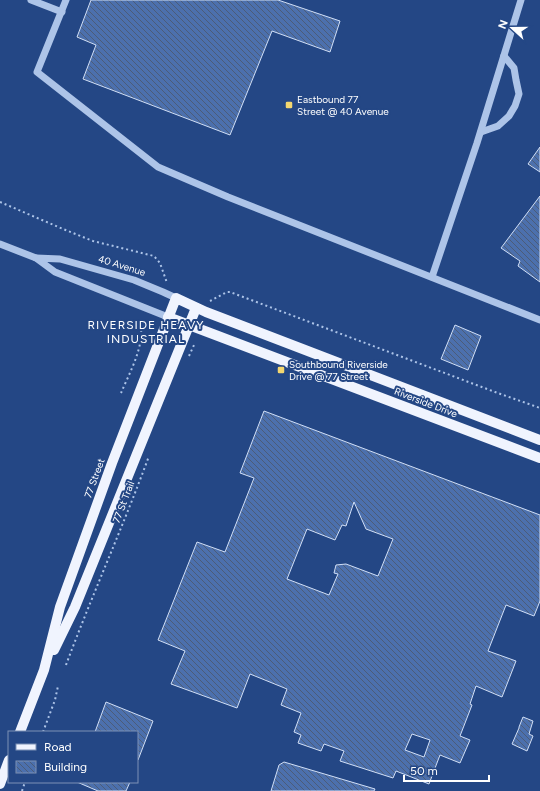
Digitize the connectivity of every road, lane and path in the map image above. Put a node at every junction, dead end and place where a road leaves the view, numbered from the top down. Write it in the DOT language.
graph roads {
  1 [pos="31,0"];
  2 [pos="66,0"];
  3 [pos="521,0"];
  4 [pos="62,12"];
  5 [pos="504,56"];
  6 [pos="481,132"];
  7 [pos="0,202"];
  8 [pos="0,244"];
  9 [pos="36,258"];
  10 [pos="432,278"];
  11 [pos="167,283"];
  12 [pos="176,298"];
  13 [pos="210,301"];
  14 [pos="196,308"];
  15 [pos="168,316"];
  16 [pos="540,320"];
  17 [pos="151,322"];
  18 [pos="190,325"];
  19 [pos="194,345"];
  20 [pos="187,361"];
  21 [pos="121,393"];
  22 [pos="540,408"];
  23 [pos="540,440"];
  24 [pos="150,453"];
  25 [pos="540,458"];
  26 [pos="66,665"];
  27 [pos="44,670"];
  28 [pos="58,686"];
  29 [pos="20,731"];
  30 [pos="43,731"];
  31 [pos="8,763"];
  32 [pos="0,784"];
  1 -- 4 [label="street"];
  2 -- 4 [label="street"];
  3 -- 5 [label="street"];
  4 -- 10 [label="street"];
  5 -- 6 [label="street"];
  5 -- 6 [label="street"];
  6 -- 10 [label="street"];
  7 -- 11 [label="path"];
  8 -- 9 [label="street, 40 Avenue"];
  9 -- 12 [label="street, 40 Avenue"];
  9 -- 15 [label="street, 40 Avenue"];
  10 -- 16 [label="street"];
  12 -- 14 [label="main road, 40 Avenue"];
  12 -- 15 [label="main road, 77 Street"];
  13 -- 22 [label="path"];
  14 -- 18 [label="main road, 77 Street"];
  14 -- 23 [label="main road, Riverside Drive"];
  15 -- 18 [label="main road, Riverside Drive"];
  15 -- 27 [label="main road, 77 Street"];
  17 -- 21 [label="path"];
  18 -- 25 [label="main road, Riverside Drive"];
  18 -- 27 [label="main road, 77 Street"];
  19 -- 20 [label="path"];
  24 -- 26 [label="path, 77 St Trail"];
  27 -- 29 [label="main road, 77 Street"];
  28 -- 30 [label="path"];
  31 -- 32 [label="main road"];
}
